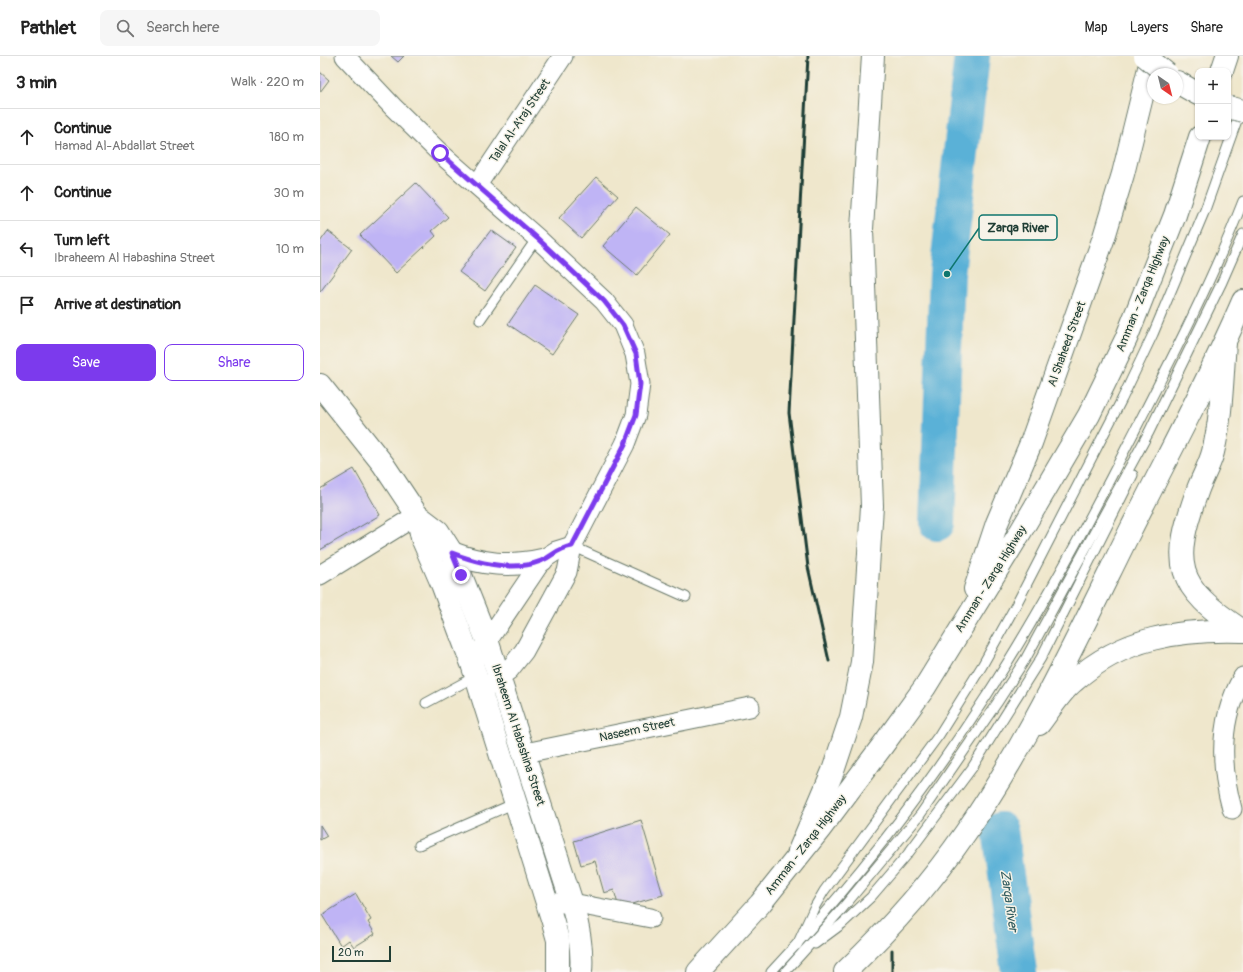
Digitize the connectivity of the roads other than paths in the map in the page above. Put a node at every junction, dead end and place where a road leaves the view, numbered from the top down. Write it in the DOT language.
graph roads {
  1 [pos="345,56"];
  2 [pos="563,56"];
  3 [pos="873,56"];
  4 [pos="1145,56"];
  5 [pos="1152,56"];
  6 [pos="1227,56"];
  7 [pos="1160,68"];
  8 [pos="1223,68"];
  9 [pos="1183,85"];
  10 [pos="1195,92"];
  11 [pos="1243,105"];
  12 [pos="1231,108"];
  13 [pos="1243,111"];
  14 [pos="1199,140"];
  15 [pos="477,186"];
  16 [pos="1243,201"];
  17 [pos="1243,234"];
  18 [pos="537,238"];
  19 [pos="1243,247"];
  20 [pos="1243,301"];
  21 [pos="480,320"];
  22 [pos="1225,343"];
  23 [pos="320,385"];
  24 [pos="417,515"];
  25 [pos="572,546"];
  26 [pos="452,553"];
  27 [pos="542,560"];
  28 [pos="320,575"];
  29 [pos="686,596"];
  30 [pos="963,625"];
  31 [pos="1243,631"];
  32 [pos="488,642"];
  33 [pos="476,676"];
  34 [pos="1243,677"];
  35 [pos="500,678"];
  36 [pos="426,703"];
  37 [pos="750,707"];
  38 [pos="525,753"];
  39 [pos="1014,755"];
  40 [pos="515,803"];
  41 [pos="1232,809"];
  42 [pos="419,845"];
  43 [pos="794,862"];
  44 [pos="547,903"];
  45 [pos="572,903"];
  46 [pos="651,918"];
  47 [pos="797,945"];
  48 [pos="806,950"];
  49 [pos="558,972"];
  50 [pos="580,972"];
  51 [pos="698,972"];
  52 [pos="771,972"];
  53 [pos="785,972"];
  54 [pos="845,972"];
  1 -- 15 [label="street"];
  2 -- 15 [label="street, Talal Al-A’raj Street"];
  3 -- 43 [label="main road"];
  4 -- 7 [label="main road, bridge"];
  5 -- 30 [label="main road, Al Shaheed Street"];
  6 -- 8 [label="main road"];
  9 -- 10 [label="main road"];
  11 -- 47 [label="lane"];
  12 -- 13 [label="main road, bridge"];
  14 -- 30 [label="main road, Amman - Zarqa Highway"];
  15 -- 18 [label="street"];
  16 -- 47 [label="lane"];
  17 -- 48 [label="lane"];
  18 -- 21 [label="lane"];
  18 -- 25 [label="street"];
  19 -- 48 [label="lane"];
  20 -- 22 [label="main road"];
  22 -- 31 [label="main road"];
  22 -- 39 [label="main road"];
  23 -- 24 [label="main road, Ibraheem Al Habashina Street"];
  24 -- 26 [label="main road, Ibraheem Al Habashina Street"];
  24 -- 28 [label="street"];
  24 -- 33 [label="main road, Ibraheem Al Habashina Street"];
  25 -- 27 [label="street"];
  25 -- 29 [label="lane"];
  25 -- 35 [label="street"];
  26 -- 27 [label="main road"];
  26 -- 32 [label="main road, Ibraheem Al Habashina Street"];
  27 -- 32 [label="street"];
  30 -- 43 [label="main road, Amman - Zarqa Highway"];
  31 -- 39 [label="main road"];
  32 -- 33 [label="street"];
  32 -- 35 [label="main road, Ibraheem Al Habashina Street"];
  33 -- 35 [label="street"];
  33 -- 36 [label="lane"];
  33 -- 40 [label="main road, Ibraheem Al Habashina Street"];
  34 -- 41 [label="street"];
  35 -- 38 [label="main road, Ibraheem Al Habashina Street"];
  37 -- 38 [label="street, Naseem Street"];
  38 -- 45 [label="main road, Ibraheem Al Habashina Street"];
  39 -- 54 [label="main road"];
  40 -- 42 [label="lane"];
  40 -- 44 [label="main road, Ibraheem Al Habashina Street"];
  43 -- 51 [label="main road, Amman - Zarqa Highway"];
  44 -- 45 [label="street"];
  44 -- 49 [label="main road, Ibraheem Al Habashina Street"];
  45 -- 46 [label="street"];
  45 -- 50 [label="main road, Ibraheem Al Habashina Street"];
  47 -- 52 [label="lane"];
  48 -- 53 [label="lane"];
}
